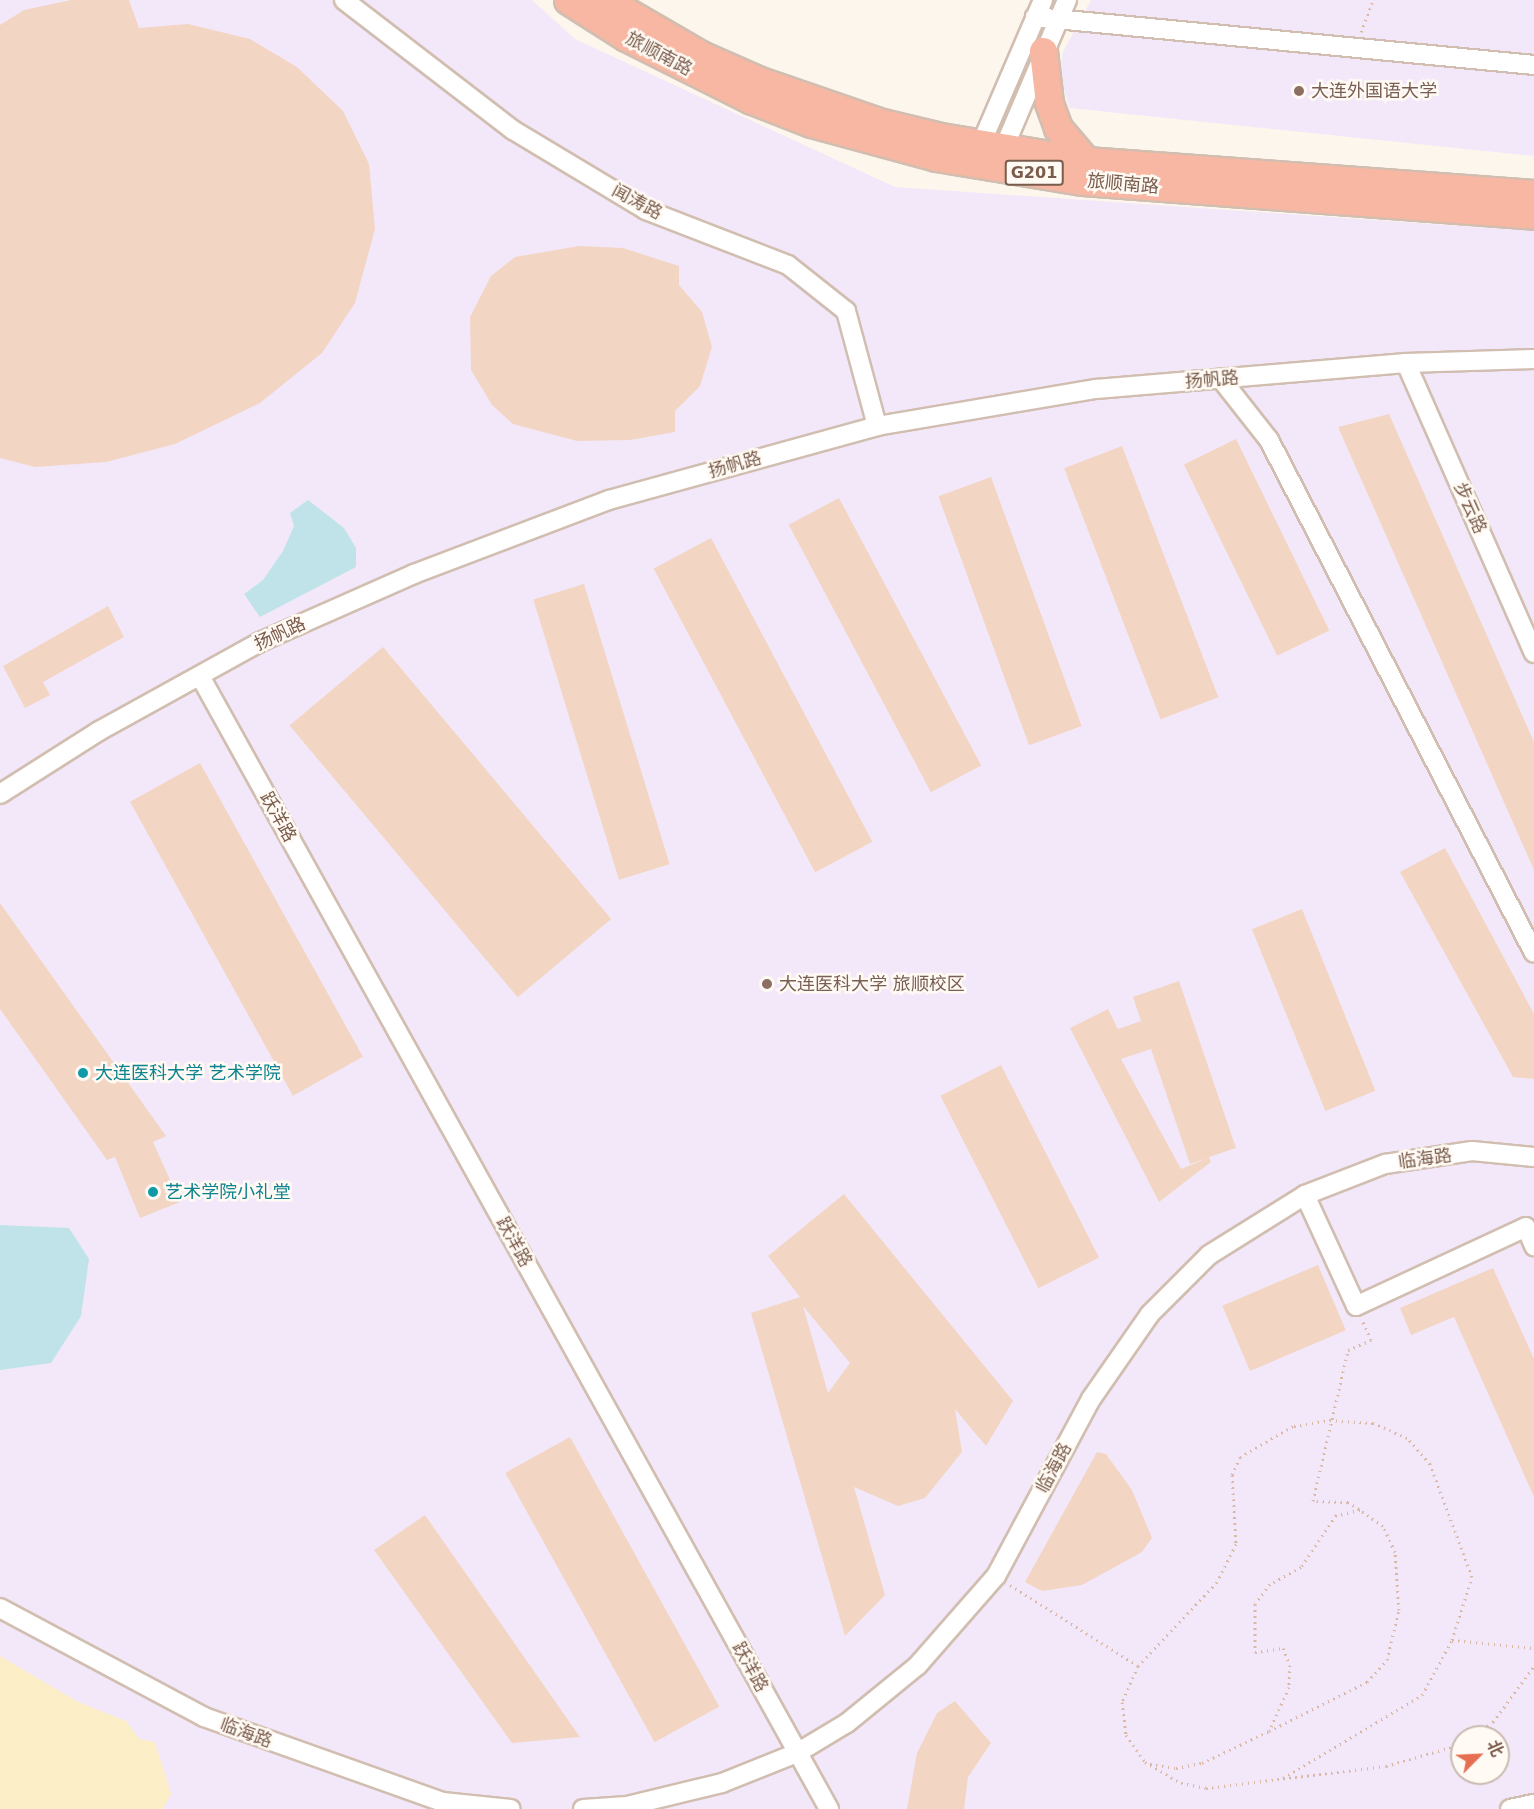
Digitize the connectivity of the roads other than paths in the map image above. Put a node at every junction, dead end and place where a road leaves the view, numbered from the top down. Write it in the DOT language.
graph roads {
  1 [pos="344,0"];
  2 [pos="568,0"];
  3 [pos="606,0"];
  4 [pos="1043,0"];
  5 [pos="1067,0"];
  6 [pos="1035,17"];
  7 [pos="1058,19"];
  8 [pos="1043,51"];
  9 [pos="1534,64"];
  10 [pos="993,153"];
  11 [pos="1086,161"];
  12 [pos="1534,194"];
  13 [pos="1534,215"];
  14 [pos="1534,359"];
  15 [pos="1406,363"];
  16 [pos="1221,379"];
  17 [pos="877,426"];
  18 [pos="1534,653"];
  19 [pos="200,676"];
  20 [pos="0,794"];
  21 [pos="1534,953"];
  22 [pos="1534,1157"];
  23 [pos="1305,1194"];
  24 [pos="1534,1246"];
  25 [pos="0,1608"];
  26 [pos="797,1753"];
  27 [pos="1534,1804"];
  28 [pos="511,1809"];
  29 [pos="583,1809"];
  30 [pos="829,1809"];
  31 [pos="1510,1809"];
  1 -- 17 [label="street, 闻涛路"];
  2 -- 10 [label="highway, 旅顺南路 / G201"];
  3 -- 10 [label="highway, 旅顺南路 / G201"];
  4 -- 6 [label="street"];
  5 -- 7 [label="street"];
  6 -- 7 [label="street"];
  6 -- 10 [label="street"];
  7 -- 8 [label="street"];
  7 -- 9 [label="street"];
  8 -- 10 [label="street"];
  8 -- 11 [label="highway"];
  10 -- 11 [label="highway, 旅顺南路 / G201"];
  10 -- 13 [label="highway, 旅顺南路 / G201"];
  11 -- 12 [label="highway, 旅顺南路 / G201"];
  14 -- 15 [label="street, 扬帆路"];
  15 -- 16 [label="street, 扬帆路"];
  15 -- 18 [label="street, 步云路"];
  16 -- 17 [label="street, 扬帆路"];
  16 -- 21 [label="street"];
  17 -- 19 [label="street, 扬帆路"];
  19 -- 20 [label="street, 扬帆路"];
  19 -- 26 [label="street, 跃洋路"];
  22 -- 23 [label="street, 临海路"];
  23 -- 24 [label="street"];
  23 -- 26 [label="street, 临海路"];
  25 -- 28 [label="street, 临海路"];
  26 -- 29 [label="street, 临海路"];
  26 -- 30 [label="street, 跃洋路"];
  27 -- 31 [label="street"];
}
